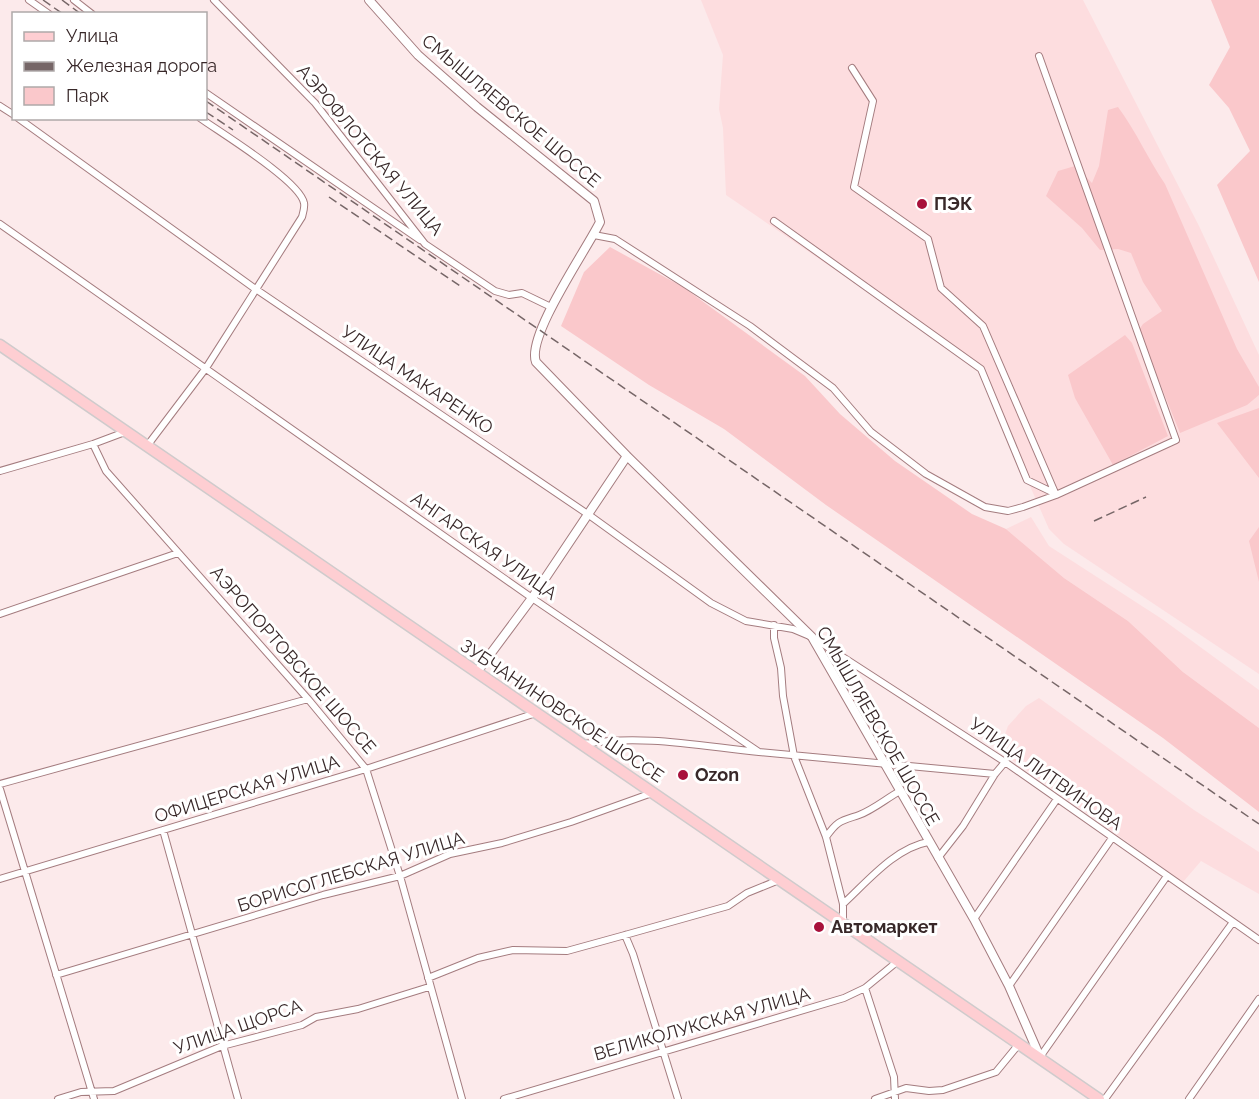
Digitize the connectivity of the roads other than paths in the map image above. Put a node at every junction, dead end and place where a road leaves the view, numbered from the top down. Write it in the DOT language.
graph roads {
  1 [pos="29,0"];
  2 [pos="74,0"];
  3 [pos="214,0"];
  4 [pos="369,0"];
  5 [pos="46,12"];
  6 [pos="89,12"];
  7 [pos="1039,56"];
  8 [pos="852,68"];
  9 [pos="207,94"];
  10 [pos="21,120"];
  11 [pos="203,120"];
  12 [pos="774,221"];
  13 [pos="0,224"];
  14 [pos="594,235"];
  15 [pos="425,244"];
  16 [pos="255,288"];
  17 [pos="551,307"];
  18 [pos="0,345"];
  19 [pos="206,368"];
  20 [pos="125,432"];
  21 [pos="93,444"];
  22 [pos="147,446"];
  23 [pos="627,456"];
  24 [pos="0,471"];
  25 [pos="1056,495"];
  26 [pos="589,515"];
  27 [pos="178,553"];
  28 [pos="532,598"];
  29 [pos="0,614"];
  30 [pos="774,625"];
  31 [pos="812,637"];
  32 [pos="477,672"];
  33 [pos="308,699"];
  34 [pos="536,713"];
  35 [pos="581,744"];
  36 [pos="759,752"];
  37 [pos="794,756"];
  38 [pos="1005,762"];
  39 [pos="886,766"];
  40 [pos="366,769"];
  41 [pos="995,774"];
  42 [pos="0,784"];
  43 [pos="0,789"];
  44 [pos="900,791"];
  45 [pos="653,793"];
  46 [pos="1057,799"];
  47 [pos="162,830"];
  48 [pos="826,837"];
  49 [pos="1112,838"];
  50 [pos="928,842"];
  51 [pos="938,858"];
  52 [pos="24,872"];
  53 [pos="400,876"];
  54 [pos="1167,876"];
  55 [pos="0,879"];
  56 [pos="780,880"];
  57 [pos="843,904"];
  58 [pos="974,919"];
  59 [pos="1233,922"];
  60 [pos="843,923"];
  61 [pos="625,935"];
  62 [pos="191,937"];
  63 [pos="1259,940"];
  64 [pos="898,961"];
  65 [pos="56,975"];
  66 [pos="428,978"];
  67 [pos="1009,986"];
  68 [pos="429,987"];
  69 [pos="864,988"];
  70 [pos="1259,999"];
  71 [pos="1019,1043"];
  72 [pos="222,1046"];
  73 [pos="663,1050"];
  74 [pos="1040,1057"];
  75 [pos="892,1092"];
  76 [pos="93,1096"];
  77 [pos="58,1099"];
  78 [pos="238,1099"];
  79 [pos="462,1099"];
  80 [pos="504,1099"];
  81 [pos="678,1099"];
  82 [pos="875,1099"];
  83 [pos="895,1099"];
  84 [pos="1100,1099"];
  85 [pos="1105,1099"];
  86 [pos="1189,1099"];
  1 -- 5 [label="street"];
  2 -- 6 [label="street"];
  3 -- 15 [label="street, АЭРОФЛОТСКАЯ УЛИЦА"];
  4 -- 14 [label="street, СМЫШЛЯЕВСКОЕ ШОССЕ"];
  7 -- 25 [label="street"];
  8 -- 25 [label="street"];
  9 -- 15 [label="street"];
  10 -- 16 [label="street, УЛИЦА МАКАРЕНКО"];
  11 -- 16 [label="street"];
  12 -- 25 [label="street"];
  13 -- 19 [label="street, АНГАРСКАЯ УЛИЦА"];
  14 -- 17 [label="street, СМЫШЛЯЕВСКОЕ ШОССЕ"];
  14 -- 25 [label="street"];
  15 -- 17 [label="street, АЭРОФЛОТСКАЯ УЛИЦА"];
  16 -- 19 [label="street"];
  16 -- 26 [label="street, УЛИЦА МАКАРЕНКО"];
  17 -- 23 [label="street, СМЫШЛЯЕВСКОЕ ШОССЕ"];
  18 -- 20 [label="main road"];
  19 -- 22 [label="street"];
  19 -- 28 [label="street, АНГАРСКАЯ УЛИЦА"];
  20 -- 21 [label="street"];
  20 -- 22 [label="main road, ЗУБЧАНИНОВСКОЕ ШОССЕ"];
  21 -- 24 [label="street"];
  21 -- 27 [label="street, АЭРОПОРТОВСКОЕ ШОССЕ"];
  22 -- 32 [label="main road, ЗУБЧАНИНОВСКОЕ ШОССЕ"];
  23 -- 26 [label="street"];
  23 -- 31 [label="street, СМЫШЛЯЕВСКОЕ ШОССЕ"];
  26 -- 28 [label="street"];
  26 -- 30 [label="street, УЛИЦА МАКАРЕНКО"];
  27 -- 29 [label="street"];
  27 -- 33 [label="street, АЭРОПОРТОВСКОЕ ШОССЕ"];
  28 -- 32 [label="street"];
  28 -- 36 [label="street, АНГАРСКАЯ УЛИЦА"];
  30 -- 31 [label="street, УЛИЦА МАКАРЕНКО"];
  30 -- 37 [label="street"];
  31 -- 38 [label="street, УЛИЦА ЛИТВИНОВА"];
  31 -- 39 [label="street, СМЫШЛЯЕВСКОЕ ШОССЕ"];
  32 -- 34 [label="main road, ЗУБЧАНИНОВСКОЕ ШОССЕ"];
  33 -- 40 [label="street, АЭРОПОРТОВСКОЕ ШОССЕ"];
  33 -- 42 [label="street"];
  34 -- 35 [label="main road, ЗУБЧАНИНОВСКОЕ ШОССЕ"];
  34 -- 40 [label="street, ОФИЦЕРСКАЯ УЛИЦА"];
  35 -- 36 [label="street"];
  35 -- 45 [label="main road, ЗУБЧАНИНОВСКОЕ ШОССЕ"];
  36 -- 37 [label="street, АНГАРСКАЯ УЛИЦА"];
  37 -- 39 [label="street, АНГАРСКАЯ УЛИЦА"];
  37 -- 48 [label="street"];
  38 -- 41 [label="street"];
  38 -- 46 [label="street, УЛИЦА ЛИТВИНОВА"];
  39 -- 41 [label="street, АНГАРСКАЯ УЛИЦА"];
  39 -- 44 [label="street, СМЫШЛЯЕВСКОЕ ШОССЕ"];
  40 -- 47 [label="street, ОФИЦЕРСКАЯ УЛИЦА"];
  40 -- 53 [label="street, АЭРОПОРТОВСКОЕ ШОССЕ"];
  41 -- 51 [label="street"];
  43 -- 52 [label="street"];
  44 -- 48 [label="street"];
  44 -- 50 [label="street, СМЫШЛЯЕВСКОЕ ШОССЕ"];
  45 -- 53 [label="street, БОРИСОГЛЕБСКАЯ УЛИЦА"];
  45 -- 56 [label="main road, ЗУБЧАНИНОВСКОЕ ШОССЕ"];
  46 -- 49 [label="street, УЛИЦА ЛИТВИНОВА"];
  46 -- 58 [label="street"];
  47 -- 52 [label="street, ОФИЦЕРСКАЯ УЛИЦА"];
  47 -- 62 [label="street"];
  48 -- 57 [label="street"];
  49 -- 54 [label="street, УЛИЦА ЛИТВИНОВА"];
  49 -- 67 [label="street"];
  50 -- 51 [label="street, СМЫШЛЯЕВСКОЕ ШОССЕ"];
  50 -- 57 [label="street"];
  51 -- 58 [label="street, СМЫШЛЯЕВСКОЕ ШОССЕ"];
  52 -- 55 [label="street, ОФИЦЕРСКАЯ УЛИЦА"];
  52 -- 65 [label="street"];
  53 -- 62 [label="street, БОРИСОГЛЕБСКАЯ УЛИЦА"];
  53 -- 66 [label="street, АЭРОПОРТОВСКОЕ ШОССЕ"];
  54 -- 59 [label="street, УЛИЦА ЛИТВИНОВА"];
  54 -- 74 [label="street"];
  56 -- 60 [label="main road, ЗУБЧАНИНОВСКОЕ ШОССЕ"];
  56 -- 61 [label="street"];
  57 -- 60 [label="street"];
  58 -- 67 [label="street, СМЫШЛЯЕВСКОЕ ШОССЕ"];
  59 -- 63 [label="street, УЛИЦА ЛИТВИНОВА"];
  59 -- 85 [label="street"];
  60 -- 64 [label="main road, ЗУБЧАНИНОВСКОЕ ШОССЕ"];
  61 -- 66 [label="street"];
  61 -- 73 [label="street"];
  62 -- 65 [label="street, БОРИСОГЛЕБСКАЯ УЛИЦА"];
  62 -- 72 [label="street"];
  64 -- 69 [label="street, ВЕЛИКОЛУКСКАЯ УЛИЦА"];
  64 -- 71 [label="main road, ЗУБЧАНИНОВСКОЕ ШОССЕ"];
  65 -- 76 [label="street"];
  66 -- 68 [label="street, АЭРОПОРТОВСКОЕ ШОССЕ"];
  67 -- 74 [label="street, СМЫШЛЯЕВСКОЕ ШОССЕ"];
  68 -- 72 [label="street, УЛИЦА ЩОРСА"];
  68 -- 79 [label="street, АЭРОПОРТОВСКОЕ ШОССЕ"];
  69 -- 73 [label="street, ВЕЛИКОЛУКСКАЯ УЛИЦА"];
  69 -- 75 [label="street"];
  70 -- 86 [label="street"];
  71 -- 74 [label="main road, ЗУБЧАНИНОВСКОЕ ШОССЕ"];
  71 -- 75 [label="street"];
  72 -- 76 [label="street, УЛИЦА ЩОРСА"];
  72 -- 78 [label="street"];
  73 -- 80 [label="street, ВЕЛИКОЛУКСКАЯ УЛИЦА"];
  73 -- 81 [label="street"];
  74 -- 84 [label="main road, ЗУБЧАНИНОВСКОЕ ШОССЕ"];
  75 -- 82 [label="street"];
  75 -- 83 [label="street"];
  76 -- 77 [label="street, УЛИЦА ЩОРСА"];
}
